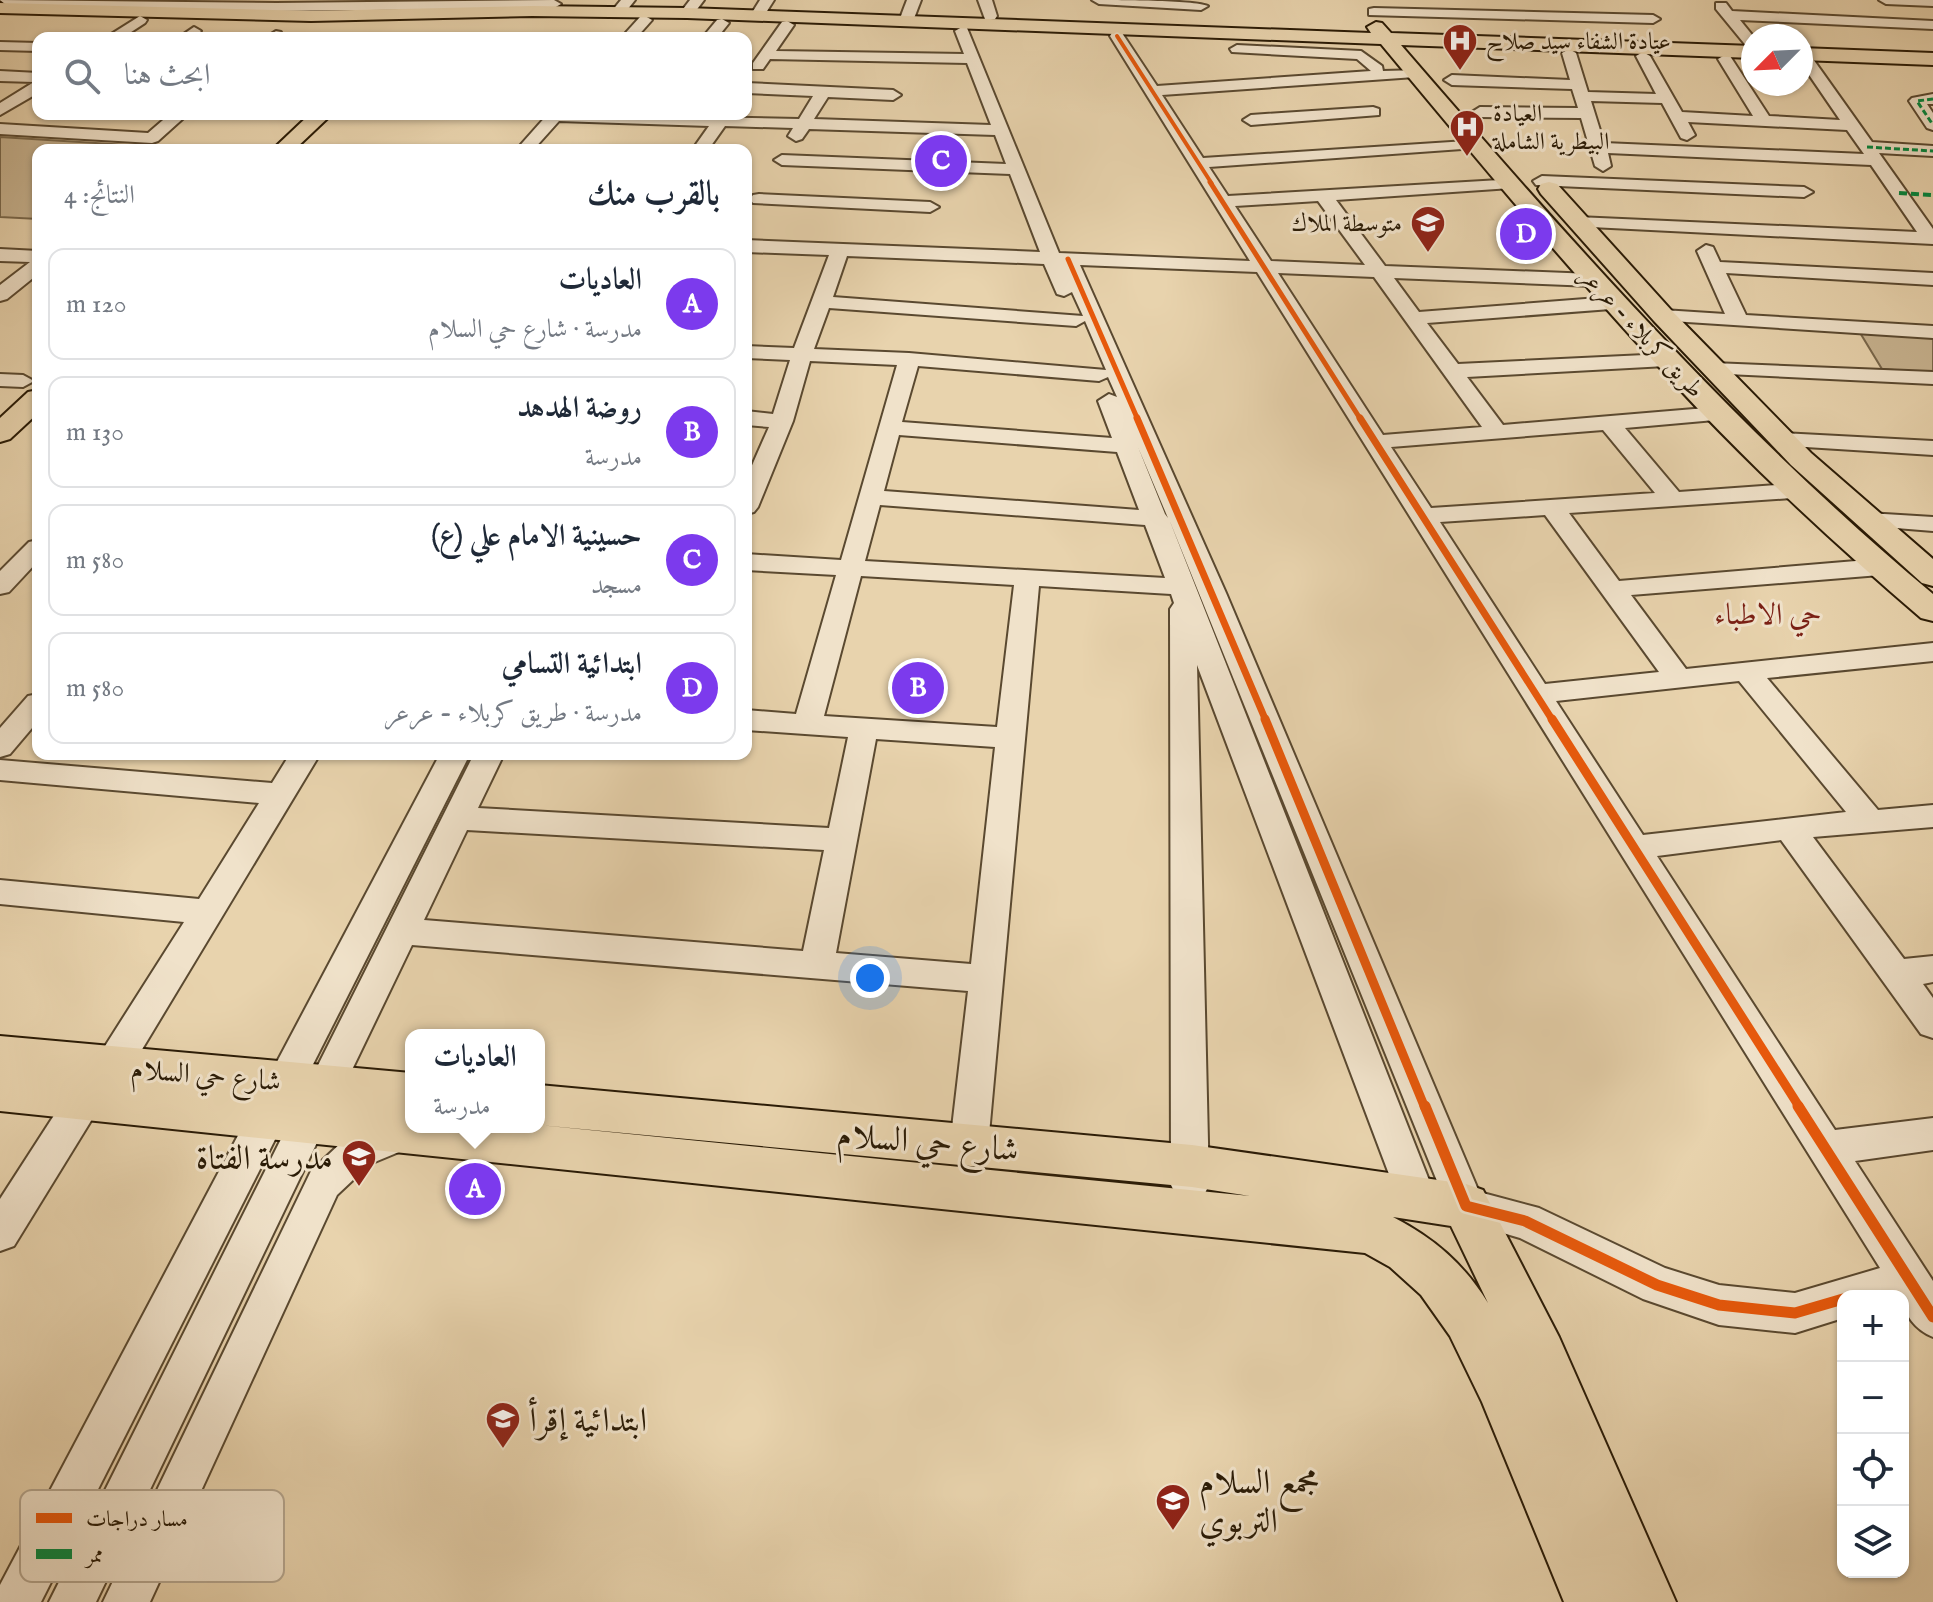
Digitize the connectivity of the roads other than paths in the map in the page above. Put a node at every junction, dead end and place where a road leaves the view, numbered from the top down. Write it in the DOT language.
graph roads {
  1 [pos="5,0"];
  2 [pos="767,0"];
  3 [pos="914,0"];
  4 [pos="985,0"];
  5 [pos="1099,0"];
  6 [pos="1640,0"];
  7 [pos="1716,0"];
  8 [pos="1886,0"];
  9 [pos="498,2"];
  10 [pos="1933,2"];
  11 [pos="239,3"];
  12 [pos="388,3"];
  13 [pos="1201,3"];
  14 [pos="553,5"];
  15 [pos="623,6"];
  16 [pos="1370,6"];
  17 [pos="692,7"];
  18 [pos="1433,7"];
  19 [pos="0,8"];
  20 [pos="142,8"];
  21 [pos="340,8"];
  22 [pos="167,9"];
  23 [pos="1729,15"];
  24 [pos="757,16"];
  25 [pos="990,16"];
  26 [pos="0,17"];
  27 [pos="1653,19"];
  28 [pos="470,20"];
  29 [pos="645,20"];
  30 [pos="906,21"];
  31 [pos="722,23"];
  32 [pos="787,25"];
  33 [pos="1933,25"];
  34 [pos="1741,30"];
  35 [pos="962,31"];
  36 [pos="118,32"];
  37 [pos="441,32"];
  38 [pos="634,32"];
  39 [pos="714,32"];
  40 [pos="1200,32"];
  41 [pos="1117,36"];
  42 [pos="1309,39"];
  43 [pos="0,46"];
  44 [pos="32,47"];
  45 [pos="1674,49"];
  46 [pos="1424,50"];
  47 [pos="1741,52"];
  48 [pos="1569,53"];
  49 [pos="766,55"];
  50 [pos="1643,56"];
  51 [pos="974,59"];
  52 [pos="1725,59"];
  53 [pos="1813,59"];
  54 [pos="1933,59"];
  55 [pos="1741,60"];
  56 [pos="1813,60"];
  57 [pos="1247,61"];
  58 [pos="1933,67"];
  59 [pos="1377,69"];
  60 [pos="1813,73"];
  61 [pos="0,76"];
  62 [pos="887,76"];
  63 [pos="752,77"];
  64 [pos="32,78"];
  65 [pos="1452,80"];
  66 [pos="752,86"];
  67 [pos="1580,90"];
  68 [pos="1151,91"];
  69 [pos="823,92"];
  70 [pos="30,96"];
  71 [pos="1667,99"];
  72 [pos="1933,99"];
  73 [pos="0,110"];
  74 [pos="1373,112"];
  75 [pos="1480,112"];
  76 [pos="1587,113"];
  77 [pos="1677,117"];
  78 [pos="85,120"];
  79 [pos="173,120"];
  80 [pos="328,120"];
  81 [pos="330,120"];
  82 [pos="551,120"];
  83 [pos="693,120"];
  84 [pos="720,121"];
  85 [pos="1252,121"];
  86 [pos="1764,121"];
  87 [pos="804,124"];
  88 [pos="1851,125"];
  89 [pos="1933,125"];
  90 [pos="903,127"];
  91 [pos="0,129"];
  92 [pos="1001,130"];
  93 [pos="69,133"];
  94 [pos="1501,135"];
  95 [pos="1476,143"];
  96 [pos="291,144"];
  97 [pos="314,144"];
  98 [pos="529,144"];
  99 [pos="704,144"];
  100 [pos="1598,148"];
  101 [pos="1933,151"];
  102 [pos="1696,152"];
  103 [pos="1327,153"];
  104 [pos="1871,153"];
  105 [pos="1781,156"];
  106 [pos="1522,158"];
  107 [pos="1198,163"];
  108 [pos="1016,169"];
  109 [pos="1542,181"];
  110 [pos="1511,183"];
  111 [pos="1609,183"];
  112 [pos="767,185"];
  113 [pos="1359,193"];
  114 [pos="1899,193"];
  115 [pos="1323,195"];
  116 [pos="1933,195"];
  117 [pos="1222,202"];
  118 [pos="1812,202"];
  119 [pos="930,208"];
  120 [pos="1577,222"];
  121 [pos="1695,227"];
  122 [pos="1833,233"];
  123 [pos="1932,238"];
  124 [pos="752,246"];
  125 [pos="840,250"];
  126 [pos="0,255"];
  127 [pos="32,257"];
  128 [pos="1059,259"];
  129 [pos="1264,267"];
  130 [pos="1713,267"];
  131 [pos="32,270"];
  132 [pos="1380,272"];
  133 [pos="1858,275"];
  134 [pos="1592,280"];
  135 [pos="1926,285"];
  136 [pos="0,295"];
  137 [pos="821,302"];
  138 [pos="1611,303"];
  139 [pos="1663,316"];
  140 [pos="1413,318"];
  141 [pos="1076,320"];
  142 [pos="1738,320"];
  143 [pos="1848,327"];
  144 [pos="1933,332"];
  145 [pos="752,352"];
  146 [pos="802,354"];
  147 [pos="909,359"];
  148 [pos="1666,360"];
  149 [pos="1713,369"];
  150 [pos="1452,371"];
  151 [pos="1099,375"];
  152 [pos="1876,375"];
  153 [pos="1933,378"];
  154 [pos="25,382"];
  155 [pos="0,401"];
  156 [pos="1718,414"];
  157 [pos="752,418"];
  158 [pos="782,421"];
  159 [pos="1609,423"];
  160 [pos="889,428"];
  161 [pos="0,433"];
  162 [pos="1498,433"];
  163 [pos="1782,440"];
  164 [pos="1375,442"];
  165 [pos="1128,446"];
  166 [pos="1933,448"];
  167 [pos="1792,491"];
  168 [pos="752,493"];
  169 [pos="870,497"];
  170 [pos="1672,498"];
  171 [pos="1551,506"];
  172 [pos="1423,516"];
  173 [pos="1157,519"];
  174 [pos="1868,520"];
  175 [pos="1933,524"];
  176 [pos="32,553"];
  177 [pos="752,562"];
  178 [pos="851,568"];
  179 [pos="1890,576"];
  180 [pos="1933,576"];
  181 [pos="1027,578"];
  182 [pos="1933,583"];
  183 [pos="0,586"];
  184 [pos="1183,587"];
  185 [pos="1613,589"];
  186 [pos="1933,611"];
  187 [pos="1933,652"];
  188 [pos="1746,672"];
  189 [pos="1679,679"];
  190 [pos="1535,694"];
  191 [pos="32,710"];
  192 [pos="752,720"];
  193 [pos="807,725"];
  194 [pos="864,728"];
  195 [pos="1010,738"];
  196 [pos="0,747"];
  197 [pos="301,760"];
  198 [pos="452,760"];
  199 [pos="486,760"];
  200 [pos="0,770"];
  201 [pos="280,794"];
  202 [pos="1933,816"];
  203 [pos="458,818"];
  204 [pos="1870,821"];
  205 [pos="1789,828"];
  206 [pos="842,840"];
  207 [pos="1634,848"];
  208 [pos="0,892"];
  209 [pos="208,912"];
  210 [pos="402,931"];
  211 [pos="817,965"];
  212 [pos="1933,969"];
  213 [pos="1897,974"];
  214 [pos="986,979"];
  215 [pos="1933,1024"];
  216 [pos="0,1055"];
  217 [pos="99,1082"];
  218 [pos="0,1091"];
  219 [pos="296,1096"];
  220 [pos="545,1106"];
  221 [pos="405,1112"];
  222 [pos="405,1116"];
  223 [pos="545,1130"];
  224 [pos="1933,1134"];
  225 [pos="969,1145"];
  226 [pos="1825,1148"];
  227 [pos="1192,1166"];
  228 [pos="1441,1202"];
  229 [pos="1320,1206"];
  230 [pos="1187,1212"];
  231 [pos="0,1233"];
  232 [pos="1908,1279"];
  233 [pos="1872,1290"];
  234 [pos="1837,1301"];
  235 [pos="1933,1317"];
  236 [pos="78,1490"];
  237 [pos="127,1490"];
  238 [pos="179,1490"];
  239 [pos="27,1582"];
  240 [pos="82,1582"];
  241 [pos="135,1582"];
  242 [pos="16,1602"];
  243 [pos="72,1602"];
  244 [pos="126,1602"];
  245 [pos="1593,1602"];
  246 [pos="1647,1602"];
  1 -- 20 [label="street"];
  2 -- 24 [label="street"];
  3 -- 30 [label="street"];
  4 -- 25 [label="street"];
  5 -- 13 [label="street"];
  6 -- 27 [label="street"];
  7 -- 23 [label="street"];
  8 -- 10 [label="street"];
  9 -- 12 [label="street"];
  9 -- 14 [label="street"];
  11 -- 21 [label="street"];
  11 -- 22 [label="street"];
  12 -- 21 [label="street"];
  13 -- 40 [label="street"];
  14 -- 15 [label="main road"];
  14 -- 21 [label="main road"];
  15 -- 17 [label="main road"];
  16 -- 18 [label="street"];
  16 -- 46 [label="main road, طريق كربلاء - عرعر"];
  17 -- 24 [label="main road"];
  18 -- 27 [label="street"];
  19 -- 22 [label="main road"];
  20 -- 22 [label="street"];
  20 -- 26 [label="main road"];
  20 -- 28 [label="main road"];
  20 -- 36 [label="street"];
  21 -- 22 [label="main road"];
  23 -- 33 [label="street"];
  23 -- 34 [label="street"];
  24 -- 30 [label="main road"];
  27 -- 45 [label="street"];
  28 -- 29 [label="main road"];
  28 -- 37 [label="main road"];
  29 -- 31 [label="main road"];
  29 -- 38 [label="street"];
  30 -- 40 [label="main road"];
  31 -- 32 [label="main road"];
  31 -- 39 [label="street"];
  32 -- 35 [label="main road"];
  32 -- 49 [label="street"];
  35 -- 41 [label="main road"];
  35 -- 51 [label="street"];
  40 -- 42 [label="main road"];
  41 -- 57 [label="main road"];
  41 -- 68 [label="street"];
  42 -- 46 [label="main road"];
  42 -- 46 [label="main road"];
  42 -- 57 [label="main road"];
  43 -- 44 [label="street"];
  45 -- 46 [label="main road"];
  45 -- 47 [label="main road"];
  46 -- 48 [label="main road"];
  46 -- 65 [label="main road, طريق كربلاء - عرعر"];
  46 -- 74 [label="street"];
  46 -- 95 [label="main road, طريق كربلاء - عرعر"];
  48 -- 50 [label="main road"];
  48 -- 67 [label="street"];
  49 -- 62 [label="street"];
  49 -- 63 [label="street"];
  50 -- 52 [label="main road"];
  50 -- 71 [label="street"];
  51 -- 62 [label="street"];
  51 -- 92 [label="street"];
  52 -- 55 [label="main road"];
  52 -- 86 [label="street"];
  53 -- 54 [label="main road"];
  56 -- 58 [label="main road"];
  57 -- 59 [label="street"];
  57 -- 74 [label="street"];
  57 -- 85 [label="street"];
  60 -- 88 [label="street"];
  61 -- 64 [label="street"];
  62 -- 69 [label="street"];
  62 -- 90 [label="street"];
  65 -- 67 [label="street"];
  65 -- 75 [label="main road, طريق كربلاء - عرعر"];
  66 -- 69 [label="street"];
  67 -- 71 [label="street"];
  67 -- 76 [label="street"];
  68 -- 85 [label="street"];
  68 -- 107 [label="street"];
  69 -- 87 [label="street"];
  70 -- 73 [label="street"];
  71 -- 77 [label="street"];
  72 -- 89 [label="street"];
  74 -- 85 [label="street"];
  74 -- 95 [label="street"];
  74 -- 103 [label="street"];
  75 -- 76 [label="street"];
  75 -- 94 [label="main road, طريق كربلاء - عرعر"];
  76 -- 100 [label="street"];
  77 -- 86 [label="street"];
  77 -- 102 [label="street"];
  78 -- 93 [label="street"];
  79 -- 93 [label="street"];
  80 -- 96 [label="main road"];
  81 -- 97 [label="main road"];
  82 -- 98 [label="street"];
  83 -- 84 [label="street"];
  84 -- 87 [label="street"];
  84 -- 99 [label="street"];
  85 -- 103 [label="street"];
  85 -- 107 [label="street"];
  86 -- 88 [label="street"];
  87 -- 90 [label="street"];
  87 -- 112 [label="street"];
  88 -- 104 [label="street"];
  90 -- 92 [label="street"];
  91 -- 93 [label="street"];
  92 -- 108 [label="street"];
  95 -- 110 [label="main road, طريق كربلاء - عرعر"];
  100 -- 102 [label="street"];
  100 -- 111 [label="street"];
  101 -- 104 [label="street"];
  102 -- 105 [label="street"];
  103 -- 113 [label="street"];
  104 -- 105 [label="street"];
  104 -- 114 [label="street"];
  105 -- 118 [label="street"];
  106 -- 109 [label="main road, طريق كربلاء - عرعر"];
  107 -- 117 [label="street"];
  108 -- 119 [label="street"];
  108 -- 128 [label="street"];
  109 -- 111 [label="street"];
  109 -- 120 [label="main road, طريق كربلاء - عرعر"];
  110 -- 113 [label="street"];
  110 -- 134 [label="main road, طريق كربلاء - عرعر"];
  111 -- 118 [label="street"];
  112 -- 119 [label="street"];
  112 -- 119 [label="street"];
  113 -- 115 [label="street"];
  114 -- 116 [label="street"];
  114 -- 123 [label="street"];
  115 -- 117 [label="street"];
  115 -- 132 [label="street"];
  117 -- 129 [label="street"];
  118 -- 122 [label="street"];
  119 -- 125 [label="street"];
  119 -- 128 [label="street"];
  120 -- 121 [label="street"];
  120 -- 139 [label="main road, طريق كربلاء - عرعر"];
  121 -- 122 [label="street"];
  121 -- 130 [label="street"];
  122 -- 123 [label="street"];
  122 -- 133 [label="street"];
  124 -- 125 [label="street"];
  125 -- 137 [label="street"];
  126 -- 127 [label="street"];
  128 -- 129 [label="street"];
  128 -- 141 [label="street"];
  128 -- 228 [label="street"];
  129 -- 132 [label="street"];
  129 -- 164 [label="street"];
  130 -- 133 [label="street"];
  130 -- 142 [label="street"];
  131 -- 136 [label="street"];
  132 -- 134 [label="street"];
  132 -- 140 [label="street"];
  133 -- 135 [label="street"];
  134 -- 138 [label="main road, طريق كربلاء - عرعر"];
  137 -- 141 [label="street"];
  137 -- 146 [label="street"];
  138 -- 140 [label="street"];
  138 -- 148 [label="main road, طريق كربلاء - عرعر"];
  139 -- 142 [label="street"];
  139 -- 149 [label="main road, طريق كربلاء - عرعر"];
  140 -- 150 [label="street"];
  141 -- 151 [label="street"];
  142 -- 143 [label="street"];
  143 -- 144 [label="street"];
  143 -- 152 [label="street"];
  145 -- 146 [label="street"];
  146 -- 147 [label="street"];
  146 -- 158 [label="street"];
  147 -- 151 [label="street"];
  147 -- 160 [label="street"];
  148 -- 150 [label="street"];
  148 -- 156 [label="main road, طريق كربلاء - عرعر"];
  149 -- 152 [label="street"];
  149 -- 163 [label="main road, طريق كربلاء - عرعر"];
  150 -- 162 [label="street"];
  151 -- 165 [label="street"];
  152 -- 153 [label="street"];
  154 -- 155 [label="main road"];
  154 -- 161 [label="main road"];
  156 -- 159 [label="street"];
  156 -- 167 [label="main road, طريق كربلاء - عرعر"];
  157 -- 158 [label="street"];
  158 -- 168 [label="street"];
  159 -- 162 [label="street"];
  159 -- 170 [label="street"];
  160 -- 165 [label="street"];
  160 -- 169 [label="street"];
  162 -- 164 [label="street"];
  163 -- 166 [label="street"];
  163 -- 174 [label="main road, طريق كربلاء - عرعر"];
  164 -- 172 [label="street"];
  165 -- 173 [label="street"];
  167 -- 170 [label="street"];
  167 -- 179 [label="main road, طريق كربلاء - عرعر"];
  169 -- 173 [label="street"];
  169 -- 178 [label="street"];
  170 -- 171 [label="street"];
  171 -- 172 [label="street"];
  171 -- 185 [label="street"];
  172 -- 190 [label="street"];
  173 -- 184 [label="street"];
  174 -- 175 [label="street"];
  174 -- 180 [label="main road, طريق كربلاء - عرعر"];
  176 -- 183 [label="street"];
  177 -- 178 [label="street"];
  178 -- 181 [label="street"];
  178 -- 193 [label="street"];
  179 -- 182 [label="main road"];
  179 -- 185 [label="street"];
  179 -- 186 [label="main road, طريق كربلاء - عرعر"];
  181 -- 184 [label="street"];
  181 -- 195 [label="street"];
  184 -- 227 [label="street"];
  184 -- 228 [label="street"];
  185 -- 189 [label="street"];
  187 -- 188 [label="street"];
  188 -- 189 [label="street"];
  188 -- 204 [label="street"];
  189 -- 190 [label="street"];
  190 -- 207 [label="street"];
  191 -- 196 [label="street"];
  192 -- 193 [label="street"];
  193 -- 194 [label="street"];
  194 -- 195 [label="street"];
  194 -- 206 [label="street"];
  195 -- 214 [label="street"];
  197 -- 201 [label="street"];
  198 -- 219 [label="street"];
  199 -- 203 [label="street"];
  200 -- 201 [label="street"];
  201 -- 209 [label="street"];
  202 -- 204 [label="street"];
  203 -- 206 [label="street"];
  203 -- 210 [label="street"];
  204 -- 205 [label="street"];
  205 -- 207 [label="street"];
  205 -- 213 [label="street"];
  206 -- 211 [label="street"];
  207 -- 226 [label="street"];
  208 -- 209 [label="street"];
  209 -- 217 [label="street"];
  210 -- 211 [label="street"];
  210 -- 219 [label="street"];
  211 -- 214 [label="street"];
  212 -- 213 [label="street"];
  213 -- 215 [label="street"];
  214 -- 225 [label="street"];
  216 -- 217 [label="main road, شارع حي السلام"];
  217 -- 218 [label="main road"];
  217 -- 219 [label="main road"];
  217 -- 231 [label="street"];
  219 -- 221 [label="main road"];
  219 -- 236 [label="street"];
  219 -- 237 [label="street"];
  220 -- 225 [label="main road, شارع حي السلام"];
  222 -- 238 [label="street"];
  223 -- 230 [label="main road"];
  224 -- 226 [label="street"];
  225 -- 227 [label="main road, شارع حي السلام"];
  226 -- 232 [label="street"];
  227 -- 229 [label="main road, شارع حي السلام"];
  227 -- 230 [label="street"];
  228 -- 229 [label="main road"];
  228 -- 234 [label="street"];
  228 -- 246 [label="main road"];
  229 -- 230 [label="main road"];
  229 -- 245 [label="main road"];
  232 -- 233 [label="street"];
  232 -- 235 [label="street"];
  239 -- 242 [label="street"];
  240 -- 243 [label="street"];
  241 -- 244 [label="street"];
}
